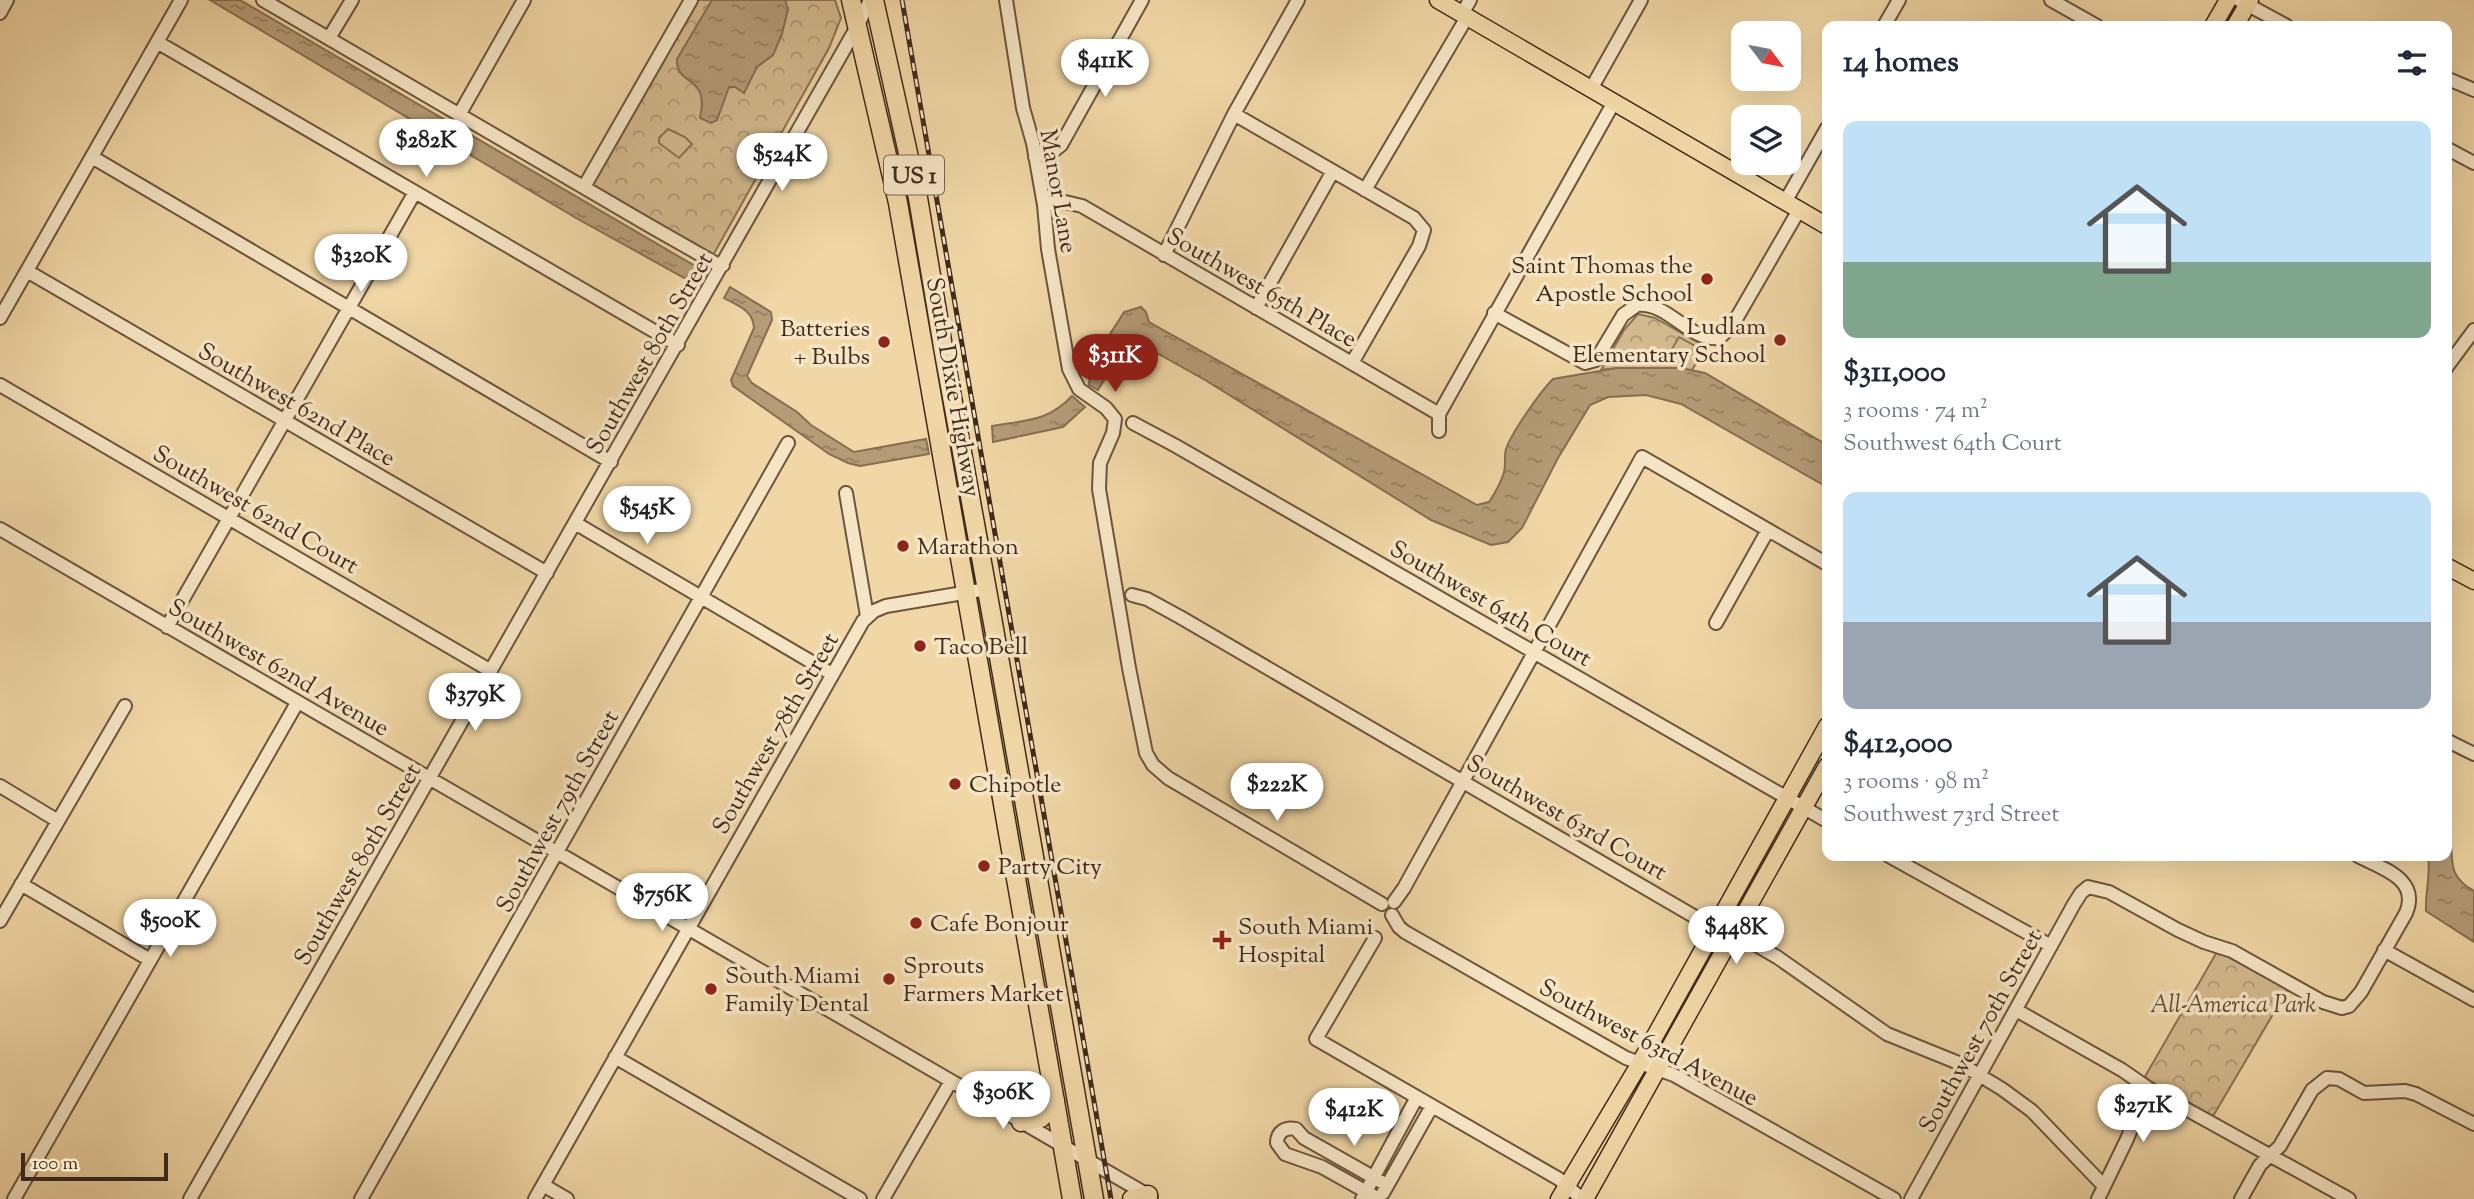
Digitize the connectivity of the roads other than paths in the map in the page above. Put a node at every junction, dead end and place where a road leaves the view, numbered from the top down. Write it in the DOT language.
graph roads {
  1 [pos="8,0"];
  2 [pos="181,0"];
  3 [pos="263,0"];
  4 [pos="352,0"];
  5 [pos="524,0"];
  6 [pos="691,0"];
  7 [pos="851,0"];
  8 [pos="872,0"];
  9 [pos="1006,0"];
  10 [pos="1142,0"];
  11 [pos="1298,0"];
  12 [pos="1438,0"];
  13 [pos="1641,0"];
  14 [pos="1899,0"];
  15 [pos="2051,0"];
  16 [pos="2228,0"];
  17 [pos="2246,2"];
  18 [pos="1466,10"];
  19 [pos="0,13"];
  20 [pos="1887,21"];
  21 [pos="2088,21"];
  22 [pos="2216,21"];
  23 [pos="2237,21"];
  24 [pos="2278,21"];
  25 [pos="858,25"];
  26 [pos="329,38"];
  27 [pos="157,42"];
  28 [pos="2452,81"];
  29 [pos="1591,89"];
  30 [pos="2474,90"];
  31 [pos="1614,102"];
  32 [pos="1234,114"];
  33 [pos="459,115"];
  34 [pos="1822,141"];
  35 [pos="2452,151"];
  36 [pos="92,157"];
  37 [pos="1035,157"];
  38 [pos="2474,163"];
  39 [pos="1333,171"];
  40 [pos="584,187"];
  41 [pos="1365,190"];
  42 [pos="415,192"];
  43 [pos="1044,205"];
  44 [pos="1792,206"];
  45 [pos="1822,223"];
  46 [pos="1164,255"];
  47 [pos="723,265"];
  48 [pos="27,271"];
  49 [pos="912,289"];
  50 [pos="349,307"];
  51 [pos="1256,308"];
  52 [pos="1494,313"];
  53 [pos="0,318"];
  54 [pos="2474,330"];
  55 [pos="678,345"];
  56 [pos="944,353"];
  57 [pos="2452,360"];
  58 [pos="1352,363"];
  59 [pos="0,385"];
  60 [pos="1440,414"];
  61 [pos="284,420"];
  62 [pos="1133,423"];
  63 [pos="1438,431"];
  64 [pos="788,443"];
  65 [pos="611,462"];
  66 [pos="846,493"];
  67 [pos="229,518"];
  68 [pos="575,523"];
  69 [pos="0,529"];
  70 [pos="1768,530"];
  71 [pos="1822,561"];
  72 [pos="2452,569"];
  73 [pos="547,573"];
  74 [pos="2474,581"];
  75 [pos="987,589"];
  76 [pos="965,593"];
  77 [pos="1132,594"];
  78 [pos="701,598"];
  79 [pos="867,616"];
  80 [pos="1716,623"];
  81 [pos="167,627"];
  82 [pos="1535,653"];
  83 [pos="491,671"];
  84 [pos="832,674"];
  85 [pos="297,703"];
  86 [pos="125,706"];
  87 [pos="1822,735"];
  88 [pos="2452,743"];
  89 [pos="2474,754"];
  90 [pos="1153,765"];
  91 [pos="1822,775"];
  92 [pos="429,779"];
  93 [pos="1464,781"];
  94 [pos="0,786"];
  95 [pos="1787,799"];
  96 [pos="1803,808"];
  97 [pos="1822,818"];
  98 [pos="58,821"];
  99 [pos="557,853"];
  100 [pos="1898,861"];
  101 [pos="2367,861"];
  102 [pos="21,884"];
  103 [pos="1389,907"];
  104 [pos="0,921"];
  105 [pos="1716,926"];
  106 [pos="689,930"];
  107 [pos="1734,932"];
  108 [pos="1375,938"];
  109 [pos="2051,946"];
  110 [pos="2385,950"];
  111 [pos="150,960"];
  112 [pos="2474,1000"];
  113 [pos="2016,1010"];
  114 [pos="615,1057"];
  115 [pos="1640,1063"];
  116 [pos="1658,1069"];
  117 [pos="1980,1075"];
  118 [pos="951,1081"];
  119 [pos="2148,1088"];
  120 [pos="1417,1097"];
  121 [pos="1055,1100"];
  122 [pos="1432,1107"];
  123 [pos="1021,1122"];
  124 [pos="2474,1124"];
  125 [pos="1304,1138"];
  126 [pos="1063,1146"];
  127 [pos="1292,1155"];
  128 [pos="2270,1155"];
  129 [pos="1087,1159"];
  130 [pos="1373,1178"];
  131 [pos="1567,1184"];
  132 [pos="543,1185"];
  133 [pos="1387,1185"];
  134 [pos="2104,1186"];
  135 [pos="1364,1195"];
  136 [pos="1145,1198"];
  137 [pos="14,1199"];
  138 [pos="190,1199"];
  139 [pos="361,1199"];
  140 [pos="535,1199"];
  141 [pos="567,1199"];
  142 [pos="860,1199"];
  143 [pos="883,1199"];
  144 [pos="1072,1199"];
  145 [pos="1094,1199"];
  146 [pos="1379,1199"];
  147 [pos="1559,1199"];
  148 [pos="1584,1199"];
  149 [pos="1894,1199"];
  150 [pos="1902,1199"];
  151 [pos="1911,1199"];
  152 [pos="2098,1199"];
  153 [pos="2241,1199"];
  154 [pos="2349,1199"];
  1 -- 19 [label="street"];
  2 -- 27 [label="street"];
  3 -- 26 [label="street"];
  4 -- 26 [label="street"];
  5 -- 33 [label="street"];
  6 -- 40 [label="street"];
  7 -- 25 [label="highway, South Dixie Highway / US 1"];
  8 -- 25 [label="street, Southwest 80th Street"];
  8 -- 56 [label="highway, South Dixie Highway / US 1"];
  9 -- 37 [label="street, Manor Lane"];
  10 -- 37 [label="street"];
  11 -- 32 [label="street"];
  12 -- 18 [label="main road"];
  13 -- 29 [label="street"];
  14 -- 20 [label="street"];
  15 -- 21 [label="street"];
  16 -- 22 [label="main road"];
  17 -- 23 [label="main road"];
  17 -- 24 [label="street"];
  18 -- 29 [label="main road"];
  18 -- 41 [label="street"];
  25 -- 47 [label="street, Southwest 80th Street"];
  25 -- 49 [label="highway, South Dixie Highway / US 1"];
  26 -- 33 [label="street"];
  27 -- 36 [label="street"];
  27 -- 42 [label="street"];
  28 -- 30 [label="street"];
  29 -- 31 [label="main road"];
  31 -- 44 [label="main road"];
  31 -- 52 [label="street"];
  32 -- 39 [label="street"];
  32 -- 46 [label="street"];
  33 -- 40 [label="street"];
  34 -- 44 [label="street"];
  35 -- 38 [label="street"];
  36 -- 48 [label="street"];
  36 -- 50 [label="street"];
  37 -- 43 [label="street, Manor Lane"];
  39 -- 41 [label="street"];
  39 -- 51 [label="street"];
  40 -- 47 [label="street"];
  41 -- 58 [label="street"];
  42 -- 50 [label="street"];
  42 -- 55 [label="street"];
  43 -- 46 [label="street, Southwest 65th Place"];
  43 -- 90 [label="street, Manor Lane"];
  44 -- 45 [label="main road"];
  44 -- 52 [label="street"];
  46 -- 51 [label="street, Southwest 65th Place"];
  47 -- 55 [label="street, Southwest 80th Street"];
  48 -- 53 [label="street"];
  48 -- 61 [label="street, Southwest 62nd Place"];
  49 -- 56 [label="highway"];
  49 -- 76 [label="highway, South Dixie Highway / US 1"];
  50 -- 61 [label="street"];
  50 -- 65 [label="street"];
  51 -- 58 [label="street, Southwest 65th Place"];
  52 -- 60 [label="street"];
  54 -- 57 [label="street"];
  55 -- 65 [label="street, Southwest 80th Street"];
  56 -- 75 [label="highway, South Dixie Highway / US 1"];
  58 -- 60 [label="street, Southwest 65th Place"];
  59 -- 67 [label="street, Southwest 62nd Court"];
  60 -- 63 [label="street"];
  61 -- 67 [label="street"];
  61 -- 73 [label="street, Southwest 62nd Place"];
  62 -- 82 [label="street, Southwest 64th Court"];
  64 -- 78 [label="street, Southwest 79th Street"];
  65 -- 68 [label="street, Southwest 80th Street"];
  66 -- 79 [label="street"];
  67 -- 81 [label="street"];
  67 -- 83 [label="street, Southwest 62nd Court"];
  68 -- 73 [label="street, Southwest 80th Street"];
  68 -- 78 [label="street"];
  69 -- 81 [label="street, Southwest 62nd Avenue"];
  70 -- 71 [label="street"];
  70 -- 80 [label="street"];
  70 -- 82 [label="street"];
  72 -- 74 [label="main road"];
  73 -- 83 [label="street, Southwest 80th Street"];
  75 -- 76 [label="street, Southwest 78th Street"];
  75 -- 129 [label="highway, South Dixie Highway / US 1"];
  76 -- 79 [label="street, Southwest 78th Street"];
  76 -- 121 [label="highway, South Dixie Highway / US 1"];
  77 -- 93 [label="street, Southwest 63rd Court"];
  78 -- 84 [label="street"];
  78 -- 99 [label="street, Southwest 79th Street"];
  79 -- 84 [label="street, Southwest 78th Street"];
  81 -- 85 [label="street, Southwest 62nd Avenue"];
  82 -- 93 [label="street"];
  82 -- 95 [label="street, Southwest 64th Court"];
  83 -- 92 [label="street, Southwest 80th Street"];
  84 -- 106 [label="street, Southwest 78th Street"];
  85 -- 92 [label="street, Southwest 62nd Avenue"];
  85 -- 111 [label="street"];
  86 -- 98 [label="street"];
  87 -- 95 [label="main road"];
  88 -- 89 [label="street"];
  90 -- 103 [label="street, Southwest 63rd Avenue"];
  91 -- 96 [label="main road"];
  92 -- 99 [label="street, Southwest 62nd Avenue"];
  92 -- 138 [label="street, Southwest 80th Street"];
  93 -- 103 [label="street"];
  93 -- 105 [label="street, Southwest 63rd Court"];
  94 -- 98 [label="street"];
  95 -- 96 [label="street, Southwest 64th Court"];
  95 -- 105 [label="main road"];
  96 -- 97 [label="street, Southwest 64th Court"];
  96 -- 107 [label="main road"];
  98 -- 102 [label="street"];
  99 -- 106 [label="street, Southwest 62nd Avenue"];
  99 -- 139 [label="street, Southwest 79th Street"];
  100 -- 109 [label="street"];
  101 -- 110 [label="street"];
  102 -- 104 [label="street"];
  102 -- 111 [label="street"];
  103 -- 115 [label="street, Southwest 63rd Avenue"];
  105 -- 107 [label="street, Southwest 63rd Court"];
  105 -- 115 [label="main road"];
  106 -- 114 [label="street, Southwest 78th Street"];
  106 -- 118 [label="street, Southwest 62nd Avenue"];
  107 -- 116 [label="main road"];
  107 -- 117 [label="street, Southwest 63rd Court"];
  108 -- 120 [label="street"];
  109 -- 110 [label="street, Southwest 70th Street"];
  109 -- 113 [label="street, Southwest 70th Street"];
  110 -- 112 [label="street"];
  111 -- 137 [label="street"];
  113 -- 117 [label="street, Southwest 70th Street"];
  113 -- 119 [label="street"];
  114 -- 132 [label="street, Southwest 78th Street"];
  114 -- 142 [label="street"];
  115 -- 116 [label="street, Southwest 63rd Avenue"];
  115 -- 131 [label="main road"];
  116 -- 148 [label="main road"];
  116 -- 149 [label="street, Southwest 63rd Avenue"];
  117 -- 134 [label="street, Southwest 63rd Court"];
  117 -- 151 [label="street, Southwest 70th Street"];
  118 -- 123 [label="street, Southwest 62nd Avenue"];
  118 -- 143 [label="street"];
  119 -- 128 [label="street"];
  119 -- 134 [label="street"];
  120 -- 122 [label="street"];
  120 -- 130 [label="street"];
  121 -- 123 [label="highway"];
  121 -- 126 [label="highway, South Dixie Highway / US 1"];
  122 -- 131 [label="street"];
  122 -- 133 [label="street"];
  123 -- 126 [label="street, Southwest 62nd Avenue"];
  124 -- 128 [label="street"];
  125 -- 127 [label="street"];
  125 -- 127 [label="street"];
  125 -- 130 [label="street"];
  126 -- 129 [label="street, Southwest 62nd Avenue"];
  126 -- 144 [label="highway, South Dixie Highway / US 1"];
  127 -- 135 [label="street"];
  128 -- 153 [label="street"];
  128 -- 154 [label="street"];
  129 -- 136 [label="street, Southwest 62nd Avenue"];
  129 -- 145 [label="highway, South Dixie Highway / US 1"];
  130 -- 133 [label="street"];
  130 -- 135 [label="street"];
  131 -- 147 [label="main road"];
  131 -- 148 [label="street"];
  132 -- 140 [label="street, Southwest 78th Street"];
  132 -- 141 [label="street"];
  133 -- 146 [label="street"];
  134 -- 152 [label="street"];
  135 -- 146 [label="street"];
  150 -- 151 [label="street, Southwest 70th Street"];
}
